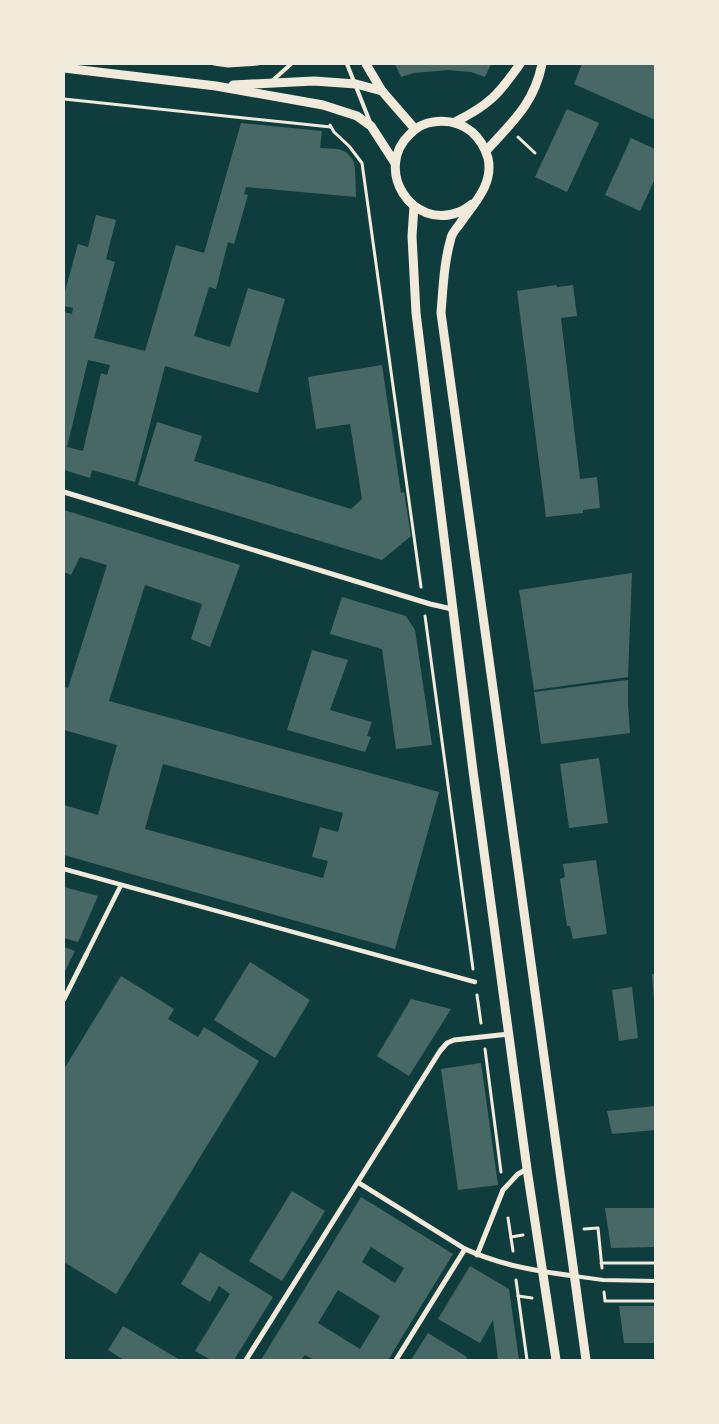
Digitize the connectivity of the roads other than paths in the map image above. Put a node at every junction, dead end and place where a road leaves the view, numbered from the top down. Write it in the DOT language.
graph roads {
  1 [pos="291,64"];
  2 [pos="347,64"];
  3 [pos="366,64"];
  4 [pos="520,64"];
  5 [pos="542,64"];
  6 [pos="64,68"];
  7 [pos="270,83"];
  8 [pos="356,84"];
  9 [pos="216,86"];
  10 [pos="382,91"];
  11 [pos="455,122"];
  12 [pos="371,126"];
  13 [pos="415,129"];
  14 [pos="486,151"];
  15 [pos="395,163"];
  16 [pos="472,204"];
  17 [pos="414,206"];
  18 [pos="64,492"];
  19 [pos="452,609"];
  20 [pos="64,869"];
  21 [pos="120,885"];
  22 [pos="86,955"];
  23 [pos="475,982"];
  24 [pos="64,999"];
  25 [pos="510,1034"];
  26 [pos="527,1169"];
  27 [pos="359,1183"];
  28 [pos="465,1249"];
  29 [pos="477,1255"];
  30 [pos="542,1272"];
  31 [pos="574,1276"];
  32 [pos="655,1280"];
  33 [pos="246,1360"];
  34 [pos="396,1360"];
  35 [pos="556,1360"];
  36 [pos="586,1360"];
  1 -- 7 [label="lane"];
  2 -- 8 [label="lane"];
  3 -- 10 [label="street"];
  4 -- 11 [label="street"];
  5 -- 14 [label="street"];
  6 -- 9 [label="street"];
  7 -- 8 [label="street"];
  7 -- 9 [label="street"];
  8 -- 10 [label="street"];
  8 -- 12 [label="lane"];
  9 -- 12 [label="street"];
  10 -- 13 [label="street"];
  11 -- 13 [label="street"];
  11 -- 14 [label="street"];
  12 -- 15 [label="street"];
  13 -- 15 [label="street"];
  14 -- 16 [label="street"];
  15 -- 17 [label="street"];
  16 -- 17 [label="street"];
  16 -- 31 [label="street"];
  17 -- 19 [label="street"];
  18 -- 19 [label="street"];
  19 -- 25 [label="street"];
  20 -- 21 [label="street"];
  21 -- 22 [label="street"];
  21 -- 23 [label="street"];
  22 -- 24 [label="street"];
  25 -- 26 [label="street"];
  25 -- 27 [label="street"];
  26 -- 29 [label="street"];
  26 -- 30 [label="street"];
  27 -- 28 [label="street"];
  27 -- 33 [label="street"];
  28 -- 29 [label="street"];
  28 -- 34 [label="street"];
  29 -- 30 [label="street"];
  30 -- 31 [label="street"];
  30 -- 35 [label="street"];
  31 -- 32 [label="lane"];
  31 -- 36 [label="street"];
}
